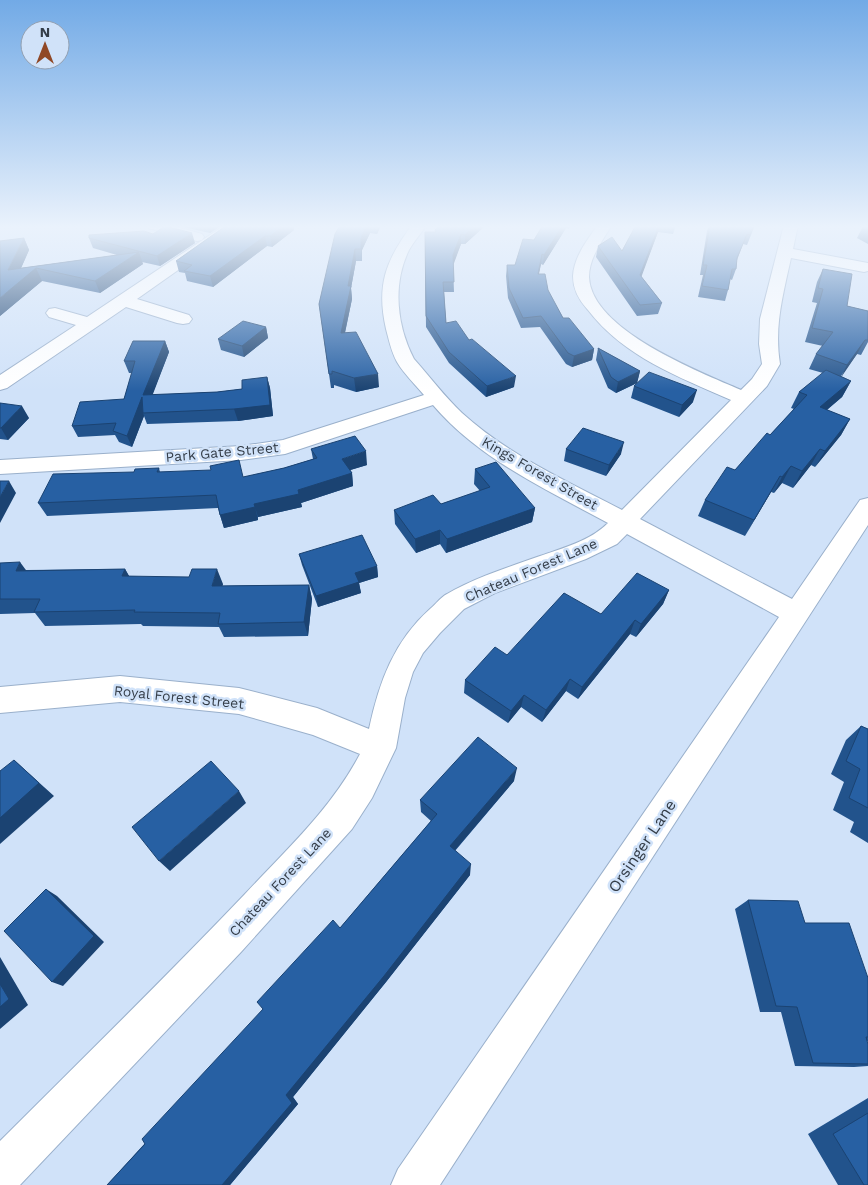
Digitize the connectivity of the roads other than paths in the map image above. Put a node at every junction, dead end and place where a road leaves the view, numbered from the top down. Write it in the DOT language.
graph roads {
  1 [pos="152,280"];
  2 [pos="391,280"];
  3 [pos="583,280"];
  4 [pos="778,280"];
  5 [pos="122,300"];
  6 [pos="54,313"];
  7 [pos="183,318"];
  8 [pos="89,323"];
  9 [pos="0,384"];
  10 [pos="437,397"];
  11 [pos="744,398"];
  12 [pos="0,467"];
  13 [pos="868,506"];
  14 [pos="623,522"];
  15 [pos="797,614"];
  16 [pos="0,700"];
  17 [pos="380,748"];
  18 [pos="0,1173"];
  19 [pos="414,1185"];
  1 -- 5 [label="street"];
  2 -- 10 [label="street, Kings Forest Street"];
  3 -- 11 [label="street"];
  4 -- 11 [label="street, Chateau Forest Lane"];
  5 -- 7 [label="street"];
  5 -- 8 [label="street"];
  6 -- 8 [label="street"];
  8 -- 9 [label="street"];
  10 -- 12 [label="street, Park Gate Street"];
  10 -- 14 [label="street, Kings Forest Street"];
  11 -- 14 [label="street, Chateau Forest Lane"];
  13 -- 15 [label="street, Orsinger Lane"];
  14 -- 15 [label="street, Kings Forest Street"];
  14 -- 17 [label="street, Chateau Forest Lane"];
  15 -- 19 [label="street, Orsinger Lane"];
  16 -- 17 [label="street, Royal Forest Street"];
  17 -- 18 [label="street, Chateau Forest Lane"];
}
